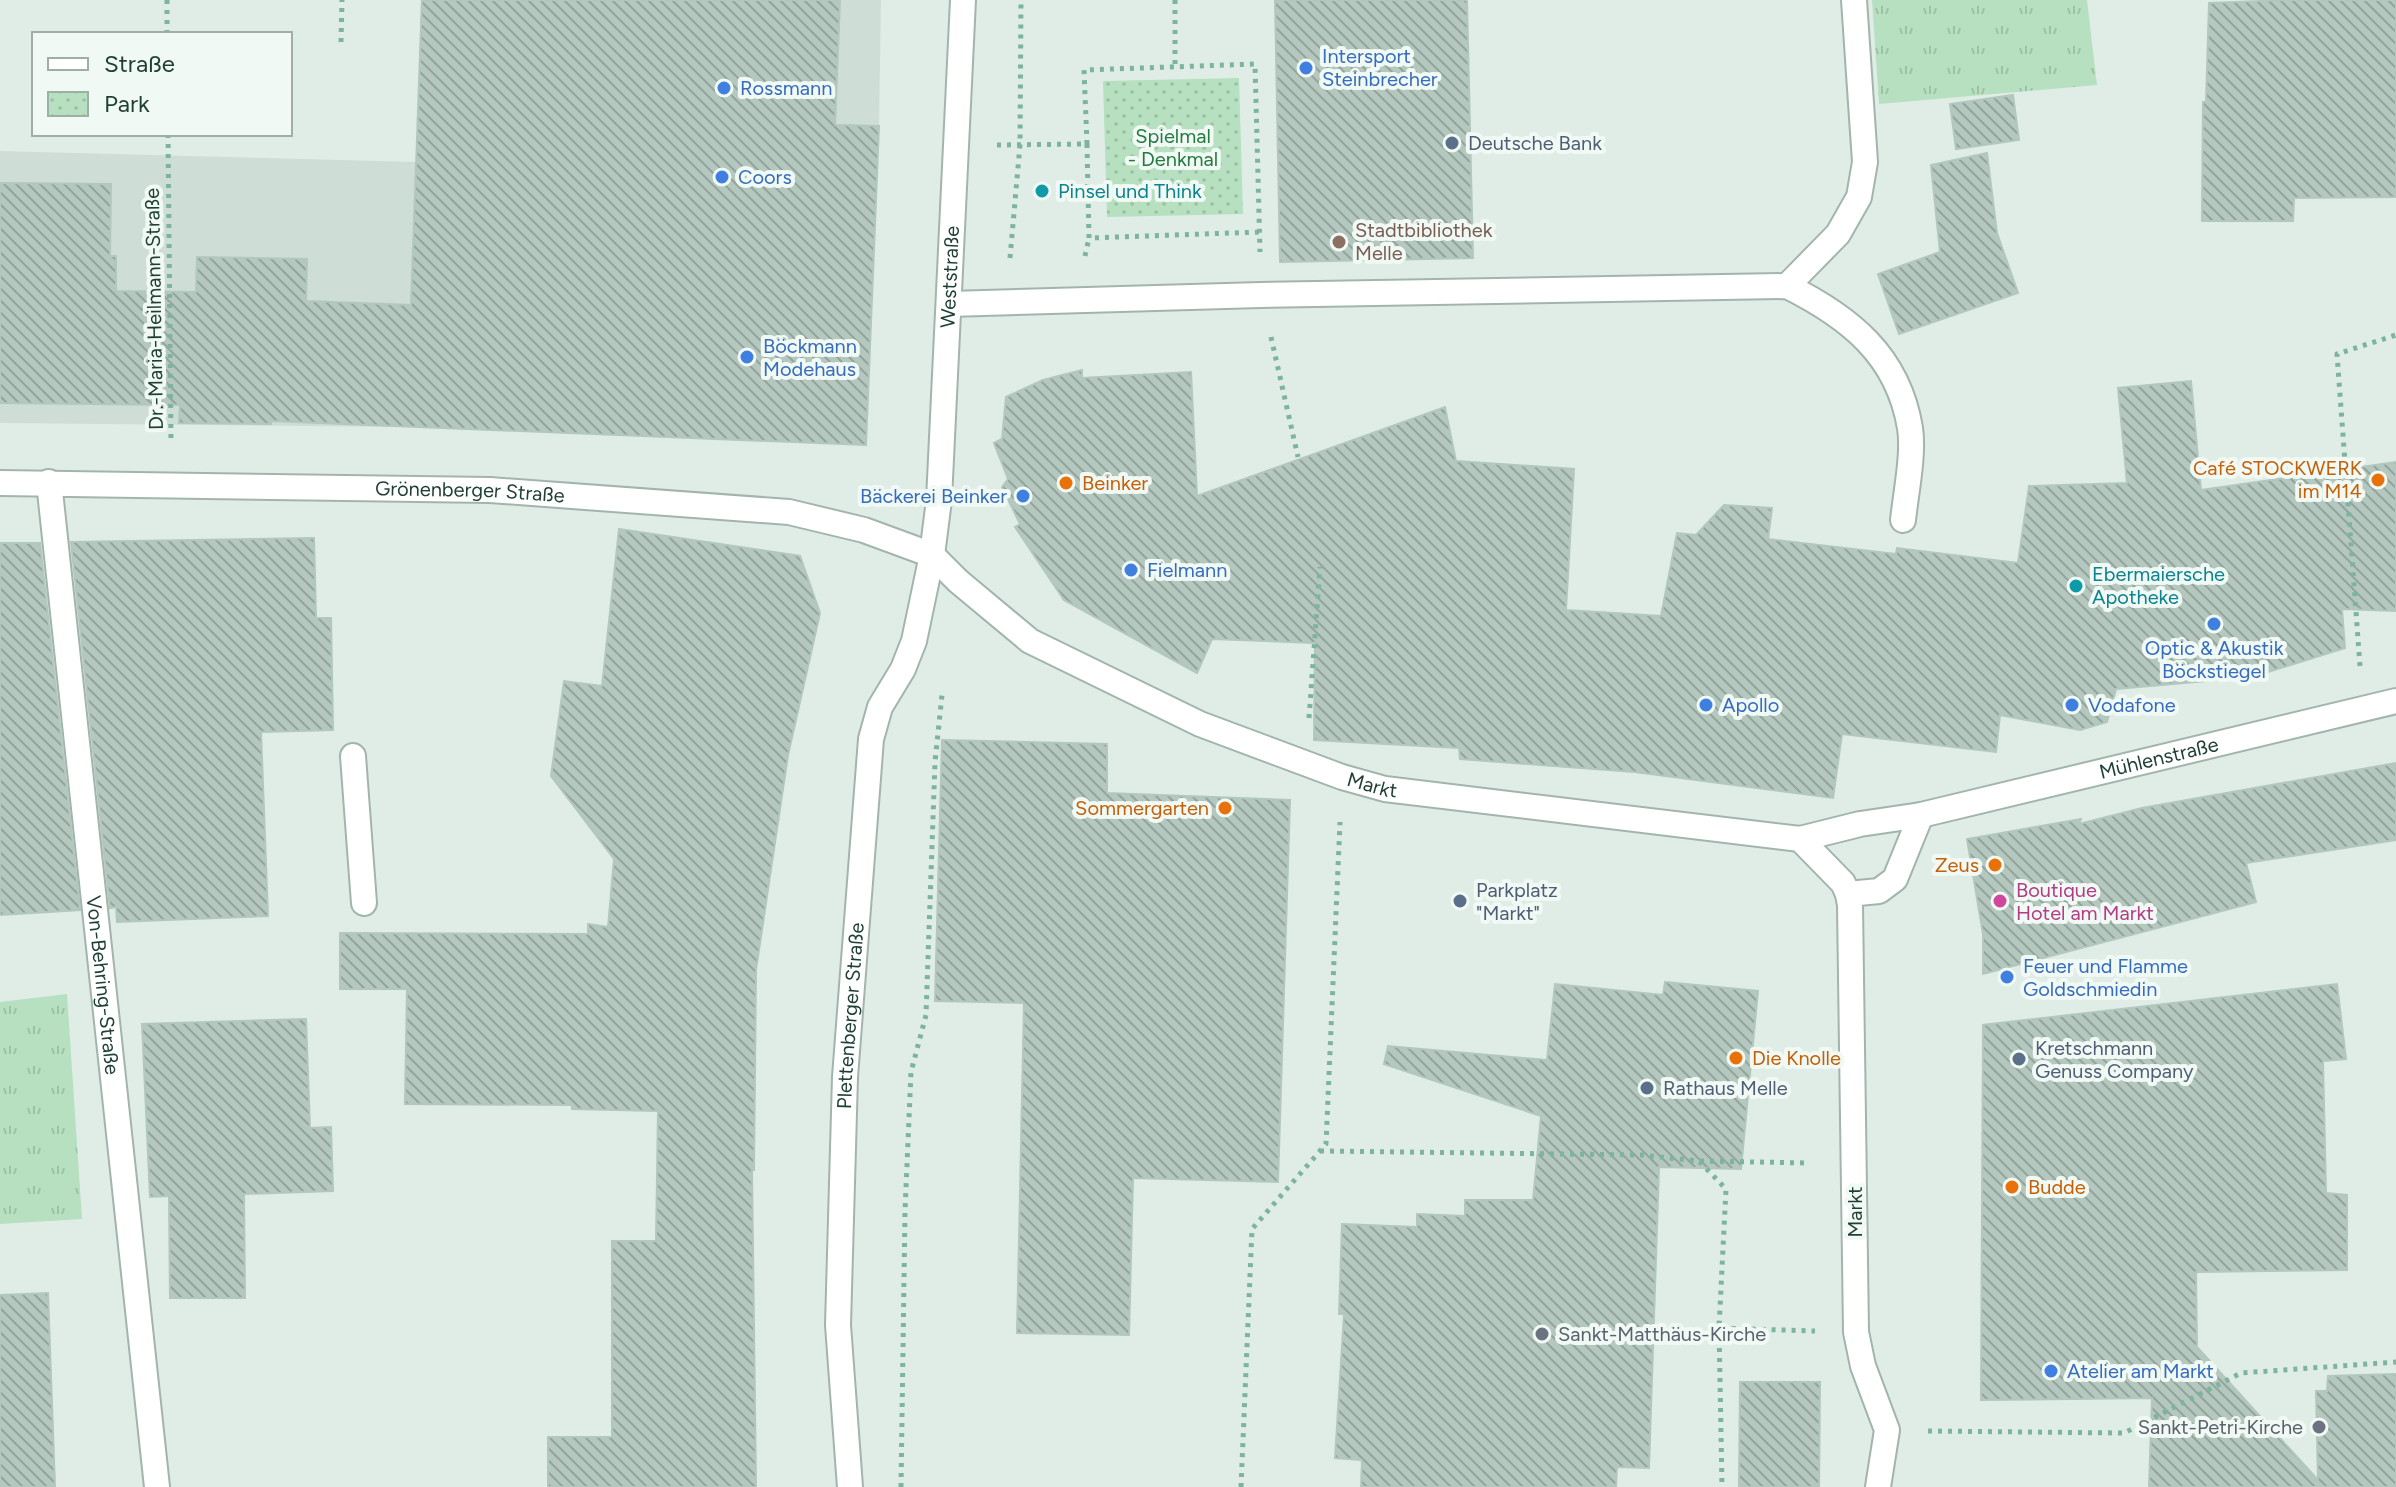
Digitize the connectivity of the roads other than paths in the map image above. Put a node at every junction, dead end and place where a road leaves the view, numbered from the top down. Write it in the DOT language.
graph roads {
  1 [pos="963,0"];
  2 [pos="1854,0"];
  3 [pos="1787,286"];
  4 [pos="949,304"];
  5 [pos="49,482"];
  6 [pos="0,483"];
  7 [pos="1903,520"];
  8 [pos="932,555"];
  9 [pos="2396,701"];
  10 [pos="353,756"];
  11 [pos="1921,815"];
  12 [pos="1800,839"];
  13 [pos="1848,894"];
  14 [pos="364,903"];
  15 [pos="157,1487"];
  16 [pos="850,1487"];
  17 [pos="1878,1487"];
  1 -- 4 [label="street, Weststraße"];
  2 -- 3 [label="street"];
  3 -- 4 [label="street"];
  3 -- 7 [label="street"];
  4 -- 8 [label="street, Weststraße"];
  5 -- 6 [label="street, Grönenberger Straße"];
  5 -- 8 [label="street, Grönenberger Straße"];
  5 -- 15 [label="street, Von-Behring-Straße"];
  8 -- 12 [label="street, Markt"];
  8 -- 16 [label="street, Plettenberger Straße"];
  9 -- 11 [label="street, Mühlenstraße"];
  10 -- 14 [label="street"];
  11 -- 12 [label="street, Mühlenstraße"];
  11 -- 13 [label="street"];
  12 -- 13 [label="street"];
  13 -- 17 [label="street, Markt"];
}
